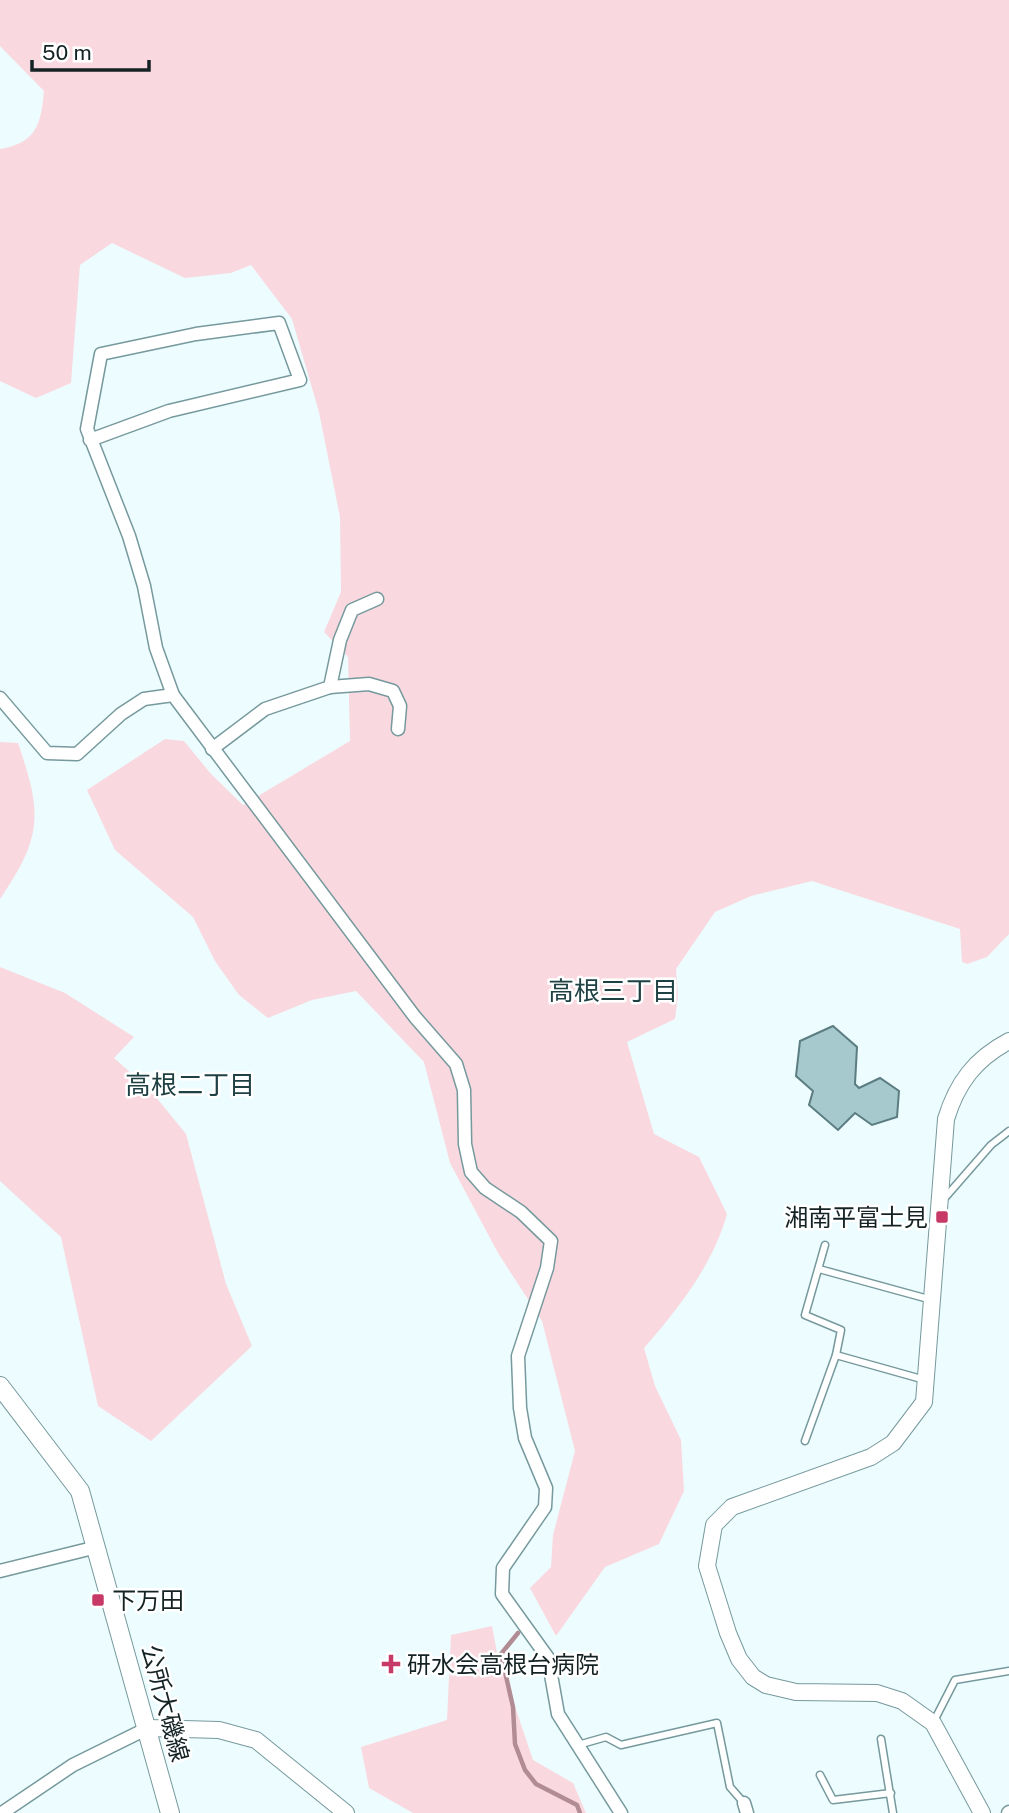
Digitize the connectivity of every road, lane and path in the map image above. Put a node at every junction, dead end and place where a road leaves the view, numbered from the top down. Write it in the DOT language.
graph roads {
  1 [pos="90,440"];
  2 [pos="377,599"];
  3 [pos="330,687"];
  4 [pos="173,695"];
  5 [pos="0,698"];
  6 [pos="398,729"];
  7 [pos="212,749"];
  8 [pos="1009,1041"];
  9 [pos="1009,1131"];
  10 [pos="939,1205"];
  11 [pos="825,1245"];
  12 [pos="819,1269"];
  13 [pos="933,1301"];
  14 [pos="836,1355"];
  15 [pos="926,1381"];
  16 [pos="0,1386"];
  17 [pos="805,1441"];
  18 [pos="97,1547"];
  19 [pos="0,1571"];
  20 [pos="1009,1671"];
  21 [pos="933,1723"];
  22 [pos="148,1728"];
  23 [pos="881,1739"];
  24 [pos="578,1745"];
  25 [pos="820,1775"];
  26 [pos="891,1793"];
  27 [pos="746,1808"];
  28 [pos="2,1813"];
  29 [pos="170,1813"];
  30 [pos="346,1813"];
  31 [pos="621,1813"];
  32 [pos="893,1813"];
  33 [pos="982,1813"];
  1 -- 1 [label="street"];
  1 -- 4 [label="street"];
  2 -- 3 [label="street"];
  3 -- 6 [label="street"];
  3 -- 7 [label="street"];
  4 -- 5 [label="street"];
  4 -- 7 [label="street"];
  7 -- 24 [label="street"];
  8 -- 10 [label="street"];
  9 -- 10 [label="lane"];
  10 -- 13 [label="street"];
  11 -- 12 [label="lane"];
  12 -- 13 [label="lane"];
  12 -- 14 [label="lane"];
  13 -- 15 [label="street"];
  14 -- 15 [label="lane"];
  14 -- 17 [label="lane"];
  15 -- 21 [label="street"];
  16 -- 18 [label="main road, 公所大磯線"];
  18 -- 19 [label="street"];
  18 -- 22 [label="main road, 公所大磯線"];
  20 -- 21 [label="lane"];
  21 -- 33 [label="street"];
  22 -- 28 [label="street"];
  22 -- 29 [label="main road, 公所大磯線"];
  22 -- 30 [label="street"];
  23 -- 26 [label="lane"];
  24 -- 27 [label="lane"];
  24 -- 31 [label="street"];
  25 -- 26 [label="lane"];
  26 -- 32 [label="lane"];
}
